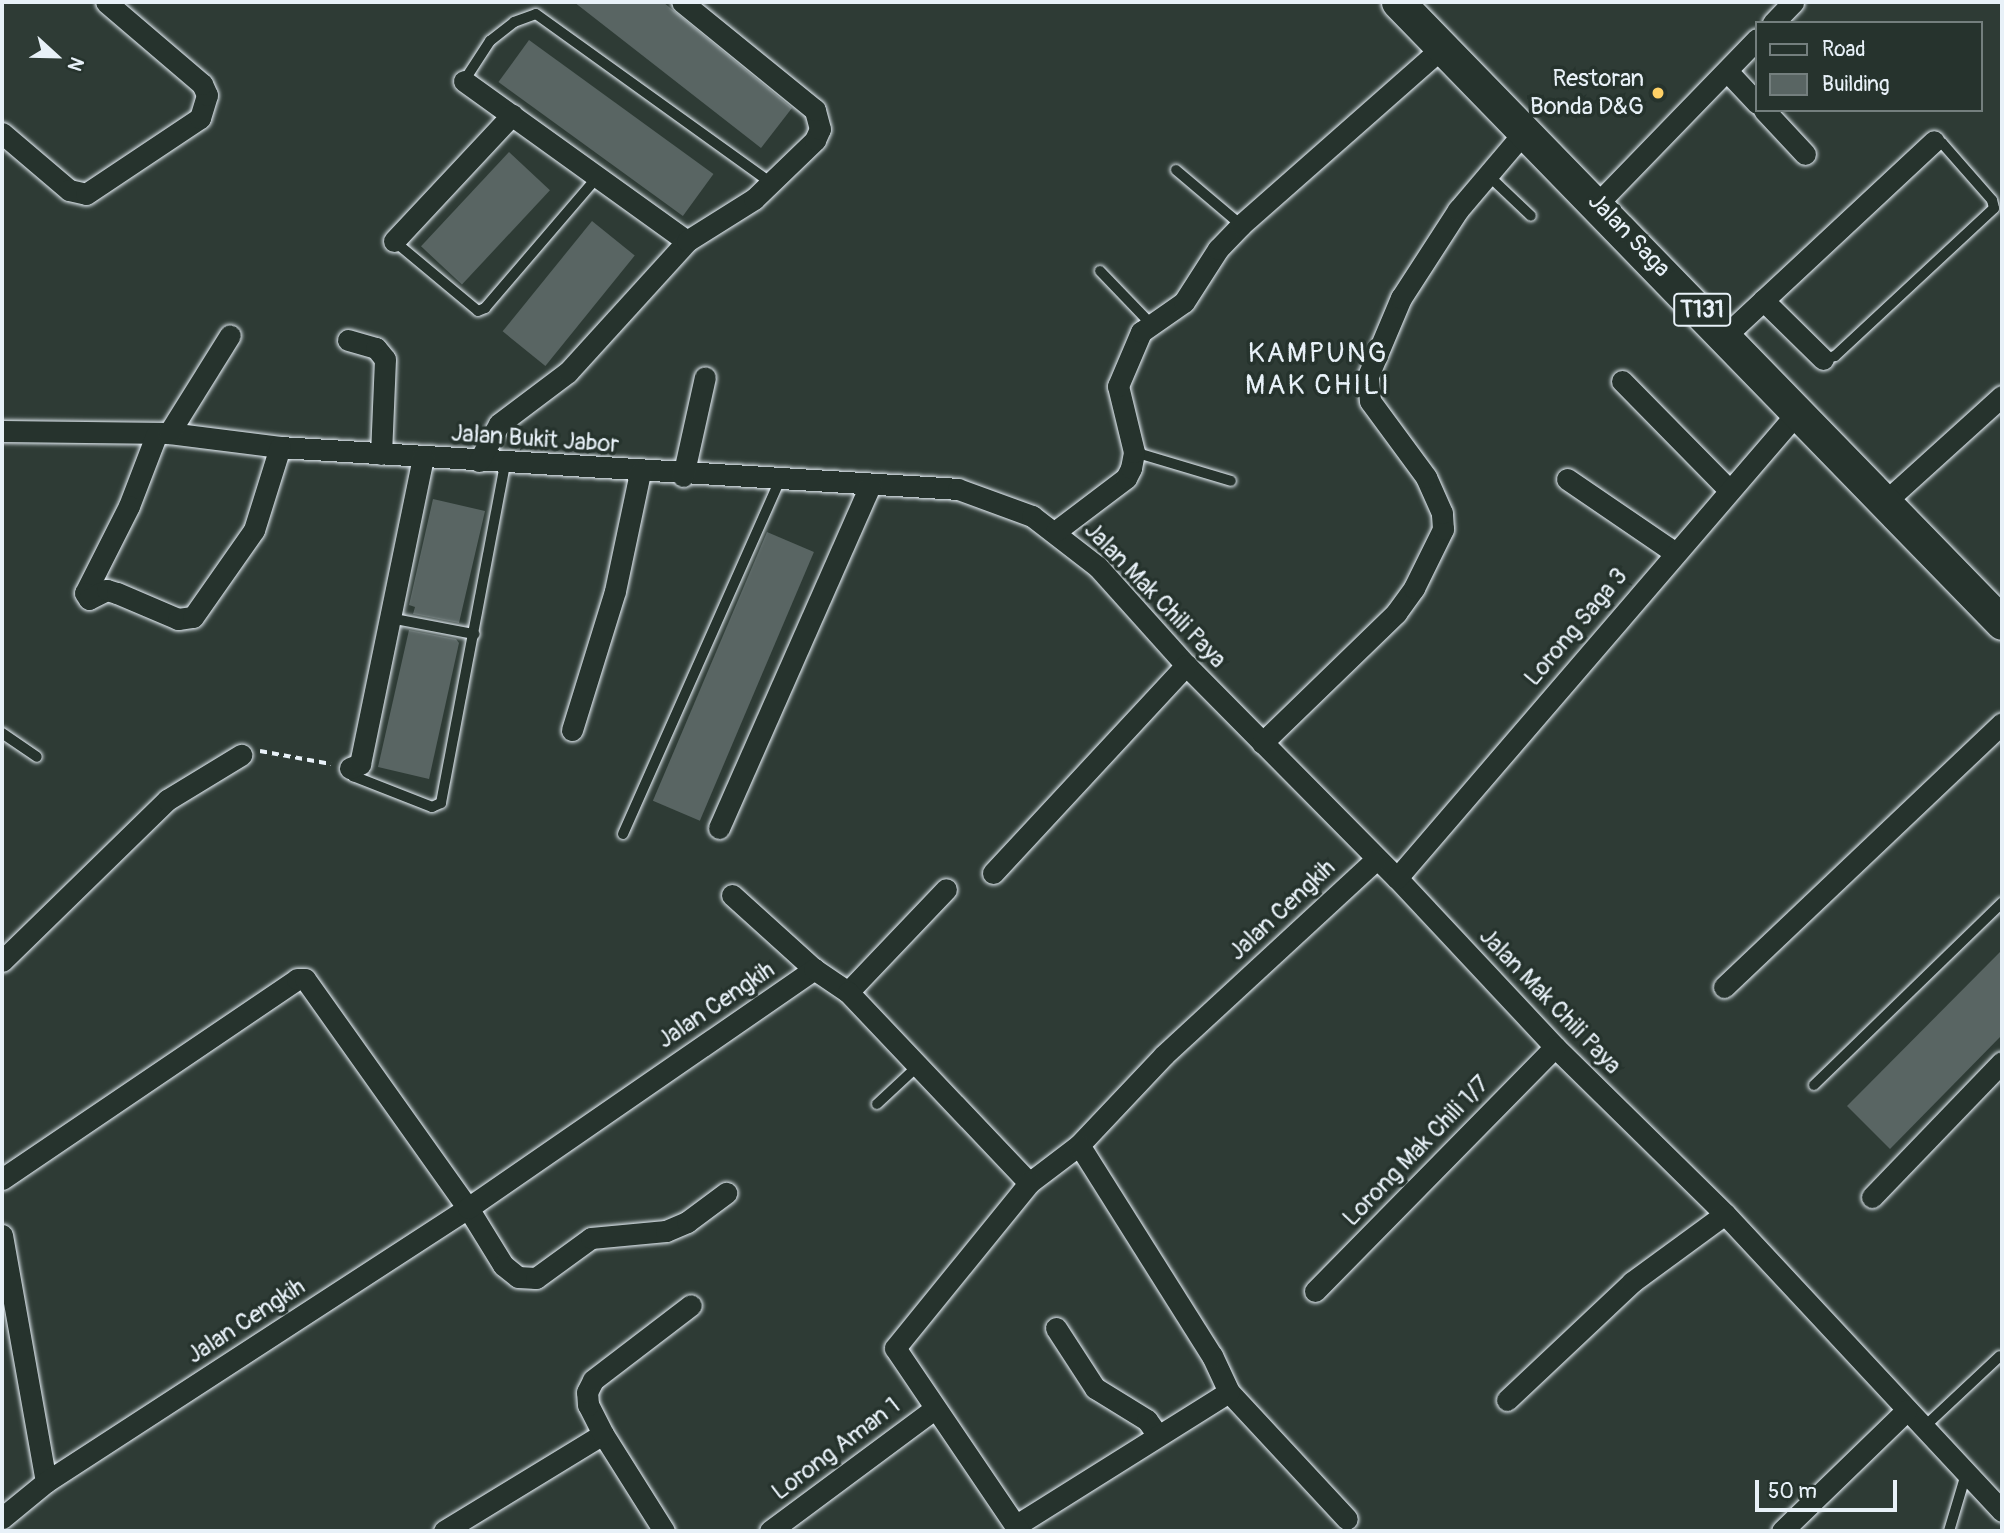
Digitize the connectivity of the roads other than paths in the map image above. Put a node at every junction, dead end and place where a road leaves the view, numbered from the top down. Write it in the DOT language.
graph roads {
  1 [pos="106,2"];
  2 [pos="682,2"];
  3 [pos="1398,2"];
  4 [pos="1793,2"];
  5 [pos="1775,21"];
  6 [pos="1756,40"];
  7 [pos="1443,47"];
  8 [pos="1727,71"];
  9 [pos="464,81"];
  10 [pos="1756,102"];
  11 [pos="1766,112"];
  12 [pos="512,115"];
  13 [pos="1525,131"];
  14 [pos="2,133"];
  15 [pos="1934,141"];
  16 [pos="1805,154"];
  17 [pos="1176,170"];
  18 [pos="598,175"];
  19 [pos="1488,175"];
  20 [pos="771,183"];
  21 [pos="1598,203"];
  22 [pos="1531,216"];
  23 [pos="1241,225"];
  24 [pos="394,241"];
  25 [pos="687,241"];
  26 [pos="1100,271"];
  27 [pos="1763,300"];
  28 [pos="1150,323"];
  29 [pos="230,335"];
  30 [pos="1726,335"];
  31 [pos="348,340"];
  32 [pos="1824,359"];
  33 [pos="705,377"];
  34 [pos="1622,381"];
  35 [pos="2002,396"];
  36 [pos="1797,413"];
  37 [pos="2,431"];
  38 [pos="163,433"];
  39 [pos="280,447"];
  40 [pos="1133,452"];
  41 [pos="382,454"];
  42 [pos="423,457"];
  43 [pos="479,461"];
  44 [pos="505,463"];
  45 [pos="640,472"];
  46 [pos="683,476"];
  47 [pos="1567,479"];
  48 [pos="780,480"];
  49 [pos="1230,481"];
  50 [pos="870,485"];
  51 [pos="1728,489"];
  52 [pos="1886,501"];
  53 [pos="1056,531"];
  54 [pos="1674,552"];
  55 [pos="390,618"];
  56 [pos="2002,623"];
  57 [pos="474,634"];
  58 [pos="1186,665"];
  59 [pos="2002,723"];
  60 [pos="572,730"];
  61 [pos="2,733"];
  62 [pos="1262,743"];
  63 [pos="241,755"];
  64 [pos="37,757"];
  65 [pos="350,768"];
  66 [pos="719,828"];
  67 [pos="623,834"];
  68 [pos="1375,860"];
  69 [pos="993,873"];
  70 [pos="1397,878"];
  71 [pos="946,890"];
  72 [pos="732,895"];
  73 [pos="2002,903"];
  74 [pos="2,961"];
  75 [pos="814,970"];
  76 [pos="1724,987"];
  77 [pos="848,992"];
  78 [pos="1555,1047"];
  79 [pos="2002,1062"];
  80 [pos="920,1065"];
  81 [pos="1814,1085"];
  82 [pos="877,1104"];
  83 [pos="1079,1145"];
  84 [pos="2,1179"];
  85 [pos="1029,1183"];
  86 [pos="726,1193"];
  87 [pos="1872,1197"];
  88 [pos="468,1208"];
  89 [pos="1725,1214"];
  90 [pos="2,1235"];
  91 [pos="1315,1291"];
  92 [pos="691,1305"];
  93 [pos="1056,1328"];
  94 [pos="2000,1356"];
  95 [pos="1229,1392"];
  96 [pos="1507,1400"];
  97 [pos="934,1409"];
  98 [pos="1906,1411"];
  99 [pos="1923,1428"];
  100 [pos="603,1434"];
  101 [pos="1158,1436"];
  102 [pos="1966,1474"];
  103 [pos="46,1482"];
  104 [pos="2002,1511"];
  105 [pos="2,1518"];
  106 [pos="1348,1519"];
  107 [pos="1017,1529"];
  108 [pos="444,1531"];
  109 [pos="664,1531"];
  110 [pos="769,1531"];
  111 [pos="1782,1531"];
  112 [pos="1949,1531"];
  1 -- 14 [label="street"];
  2 -- 20 [label="street"];
  3 -- 7 [label="main road, Jalan Saga / T131"];
  4 -- 5 [label="street"];
  6 -- 8 [label="street"];
  7 -- 13 [label="main road, Jalan Saga / T131"];
  7 -- 23 [label="street"];
  8 -- 10 [label="street"];
  8 -- 21 [label="street"];
  9 -- 12 [label="street"];
  9 -- 20 [label="lane"];
  11 -- 16 [label="street"];
  12 -- 18 [label="street"];
  12 -- 24 [label="street"];
  13 -- 19 [label="street"];
  13 -- 21 [label="main road, Jalan Saga / T131"];
  15 -- 27 [label="street"];
  15 -- 32 [label="lane"];
  17 -- 23 [label="lane"];
  18 -- 24 [label="lane"];
  18 -- 25 [label="street"];
  19 -- 22 [label="lane"];
  19 -- 62 [label="street"];
  20 -- 25 [label="street"];
  21 -- 30 [label="main road, Jalan Saga / T131"];
  23 -- 28 [label="street"];
  25 -- 43 [label="street"];
  26 -- 28 [label="lane"];
  27 -- 30 [label="street"];
  27 -- 32 [label="street"];
  28 -- 40 [label="street"];
  29 -- 38 [label="street"];
  30 -- 36 [label="main road, Jalan Saga / T131"];
  31 -- 41 [label="street"];
  33 -- 46 [label="street"];
  34 -- 51 [label="street"];
  35 -- 52 [label="street"];
  36 -- 51 [label="street, Lorong Saga 3"];
  36 -- 52 [label="main road, Jalan Saga / T131"];
  37 -- 38 [label="street, Jalan Bukit Jabor"];
  38 -- 39 [label="street, Jalan Bukit Jabor"];
  38 -- 39 [label="street"];
  39 -- 41 [label="street, Jalan Bukit Jabor"];
  40 -- 49 [label="lane"];
  40 -- 53 [label="street"];
  41 -- 42 [label="street, Jalan Bukit Jabor"];
  42 -- 43 [label="street, Jalan Bukit Jabor"];
  42 -- 55 [label="street"];
  43 -- 44 [label="street, Jalan Bukit Jabor"];
  44 -- 45 [label="street, Jalan Bukit Jabor"];
  44 -- 57 [label="lane"];
  45 -- 46 [label="street, Jalan Bukit Jabor"];
  45 -- 60 [label="street"];
  46 -- 48 [label="street, Jalan Bukit Jabor"];
  47 -- 54 [label="street"];
  48 -- 50 [label="street, Jalan Bukit Jabor"];
  48 -- 67 [label="lane"];
  50 -- 53 [label="street, Jalan Bukit Jabor"];
  50 -- 66 [label="street"];
  51 -- 54 [label="street, Lorong Saga 3"];
  52 -- 56 [label="main road, Jalan Saga / T131"];
  53 -- 58 [label="street, Jalan Mak Chili Paya"];
  54 -- 70 [label="street, Lorong Saga 3"];
  55 -- 57 [label="lane"];
  55 -- 65 [label="street"];
  57 -- 65 [label="lane"];
  58 -- 62 [label="street, Jalan Mak Chili Paya"];
  58 -- 69 [label="street"];
  59 -- 76 [label="street"];
  61 -- 64 [label="lane"];
  62 -- 68 [label="street, Jalan Mak Chili Paya"];
  63 -- 74 [label="street"];
  68 -- 70 [label="street, Jalan Mak Chili Paya"];
  68 -- 83 [label="street, Jalan Cengkih"];
  70 -- 78 [label="street, Jalan Mak Chili Paya"];
  71 -- 77 [label="street"];
  72 -- 75 [label="street"];
  73 -- 81 [label="lane"];
  75 -- 77 [label="street, Jalan Cengkih"];
  75 -- 88 [label="street, Jalan Cengkih"];
  77 -- 80 [label="street, Jalan Cengkih"];
  78 -- 89 [label="street, Jalan Mak Chili Paya"];
  78 -- 91 [label="street, Lorong Mak Chili 1/7"];
  79 -- 87 [label="street"];
  80 -- 82 [label="lane"];
  80 -- 85 [label="street, Jalan Cengkih"];
  83 -- 85 [label="street, Jalan Cengkih"];
  83 -- 95 [label="street"];
  84 -- 88 [label="street"];
  85 -- 97 [label="street"];
  86 -- 88 [label="street"];
  88 -- 103 [label="street, Jalan Cengkih"];
  89 -- 96 [label="street"];
  89 -- 98 [label="street, Jalan Mak Chili Paya"];
  90 -- 103 [label="street"];
  92 -- 100 [label="street"];
  93 -- 101 [label="street"];
  94 -- 99 [label="lane"];
  95 -- 101 [label="street"];
  95 -- 106 [label="street"];
  97 -- 107 [label="street"];
  97 -- 110 [label="street, Lorong Aman 1"];
  98 -- 99 [label="street, Jalan Mak Chili Paya"];
  98 -- 111 [label="street"];
  99 -- 102 [label="street, Jalan Mak Chili Paya"];
  100 -- 108 [label="street"];
  100 -- 109 [label="street"];
  101 -- 107 [label="street"];
  102 -- 104 [label="street, Jalan Mak Chili Paya"];
  102 -- 112 [label="lane"];
  103 -- 105 [label="street, Jalan Cengkih"];
}
